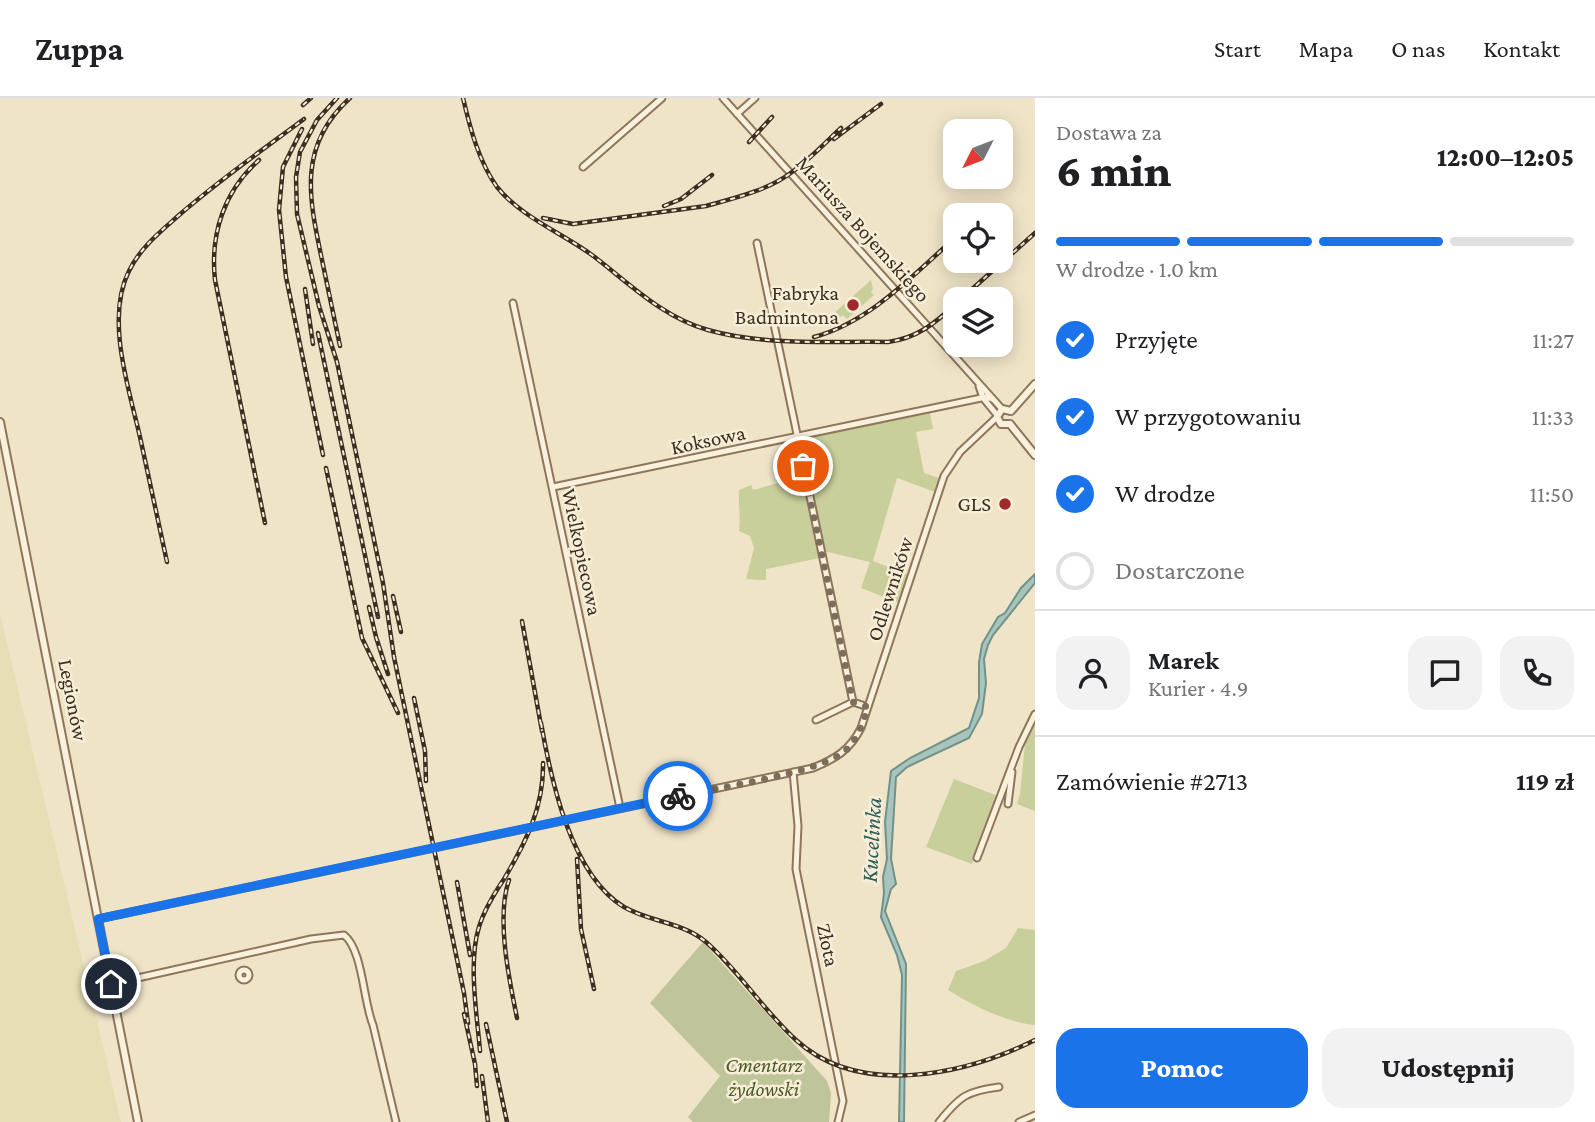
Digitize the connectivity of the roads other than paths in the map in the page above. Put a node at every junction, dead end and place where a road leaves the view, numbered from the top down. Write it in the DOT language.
graph roads {
  1 [pos="663,98"];
  2 [pos="723,98"];
  3 [pos="755,98"];
  4 [pos="737,114"];
  5 [pos="583,167"];
  6 [pos="757,243"];
  7 [pos="513,303"];
  8 [pos="978,383"];
  9 [pos="1035,384"];
  10 [pos="984,398"];
  11 [pos="993,399"];
  12 [pos="1011,411"];
  13 [pos="999,416"];
  14 [pos="0,422"];
  15 [pos="1010,424"];
  16 [pos="797,438"];
  17 [pos="1035,455"];
  18 [pos="553,488"];
  19 [pos="853,702"];
  20 [pos="868,707"];
  21 [pos="1035,714"];
  22 [pos="816,720"];
  23 [pos="1011,768"];
  24 [pos="793,772"];
  25 [pos="1008,804"];
  26 [pos="620,808"];
  27 [pos="977,858"];
  28 [pos="98,919"];
  29 [pos="111,984"];
  30 [pos="999,1087"];
  31 [pos="1035,1115"];
  32 [pos="138,1122"];
  33 [pos="396,1122"];
  34 [pos="838,1122"];
  35 [pos="939,1122"];
  36 [pos="1019,1122"];
  1 -- 5 [label="street"];
  2 -- 4 [label="street, Mariusza Bojemskiego"];
  3 -- 4 [label="street"];
  4 -- 8 [label="street, Mariusza Bojemskiego"];
  6 -- 16 [label="street"];
  7 -- 18 [label="street, Wielkopiecowa"];
  8 -- 10 [label="street, Mariusza Bojemskiego"];
  8 -- 11 [label="street, Mariusza Bojemskiego"];
  9 -- 12 [label="street"];
  10 -- 11 [label="street, Koksowa"];
  10 -- 13 [label="street, Mariusza Bojemskiego"];
  10 -- 16 [label="street, Koksowa"];
  11 -- 13 [label="street, Mariusza Bojemskiego"];
  12 -- 13 [label="street"];
  12 -- 15 [label="street"];
  13 -- 15 [label="street"];
  13 -- 20 [label="street, Odlewników"];
  14 -- 28 [label="street, Legionów"];
  15 -- 17 [label="street"];
  16 -- 18 [label="street, Koksowa"];
  16 -- 19 [label="street"];
  18 -- 26 [label="street, Wielkopiecowa"];
  19 -- 20 [label="street"];
  19 -- 22 [label="street"];
  20 -- 24 [label="street, Odlewników"];
  21 -- 23 [label="street"];
  23 -- 25 [label="street"];
  23 -- 27 [label="street"];
  24 -- 26 [label="street, Odlewników"];
  24 -- 34 [label="street, Złota"];
  26 -- 28 [label="street, Odlewników"];
  28 -- 29 [label="street, Legionów"];
  29 -- 32 [label="street, Legionów"];
  29 -- 33 [label="street"];
  30 -- 35 [label="street"];
  31 -- 36 [label="street"];
}
